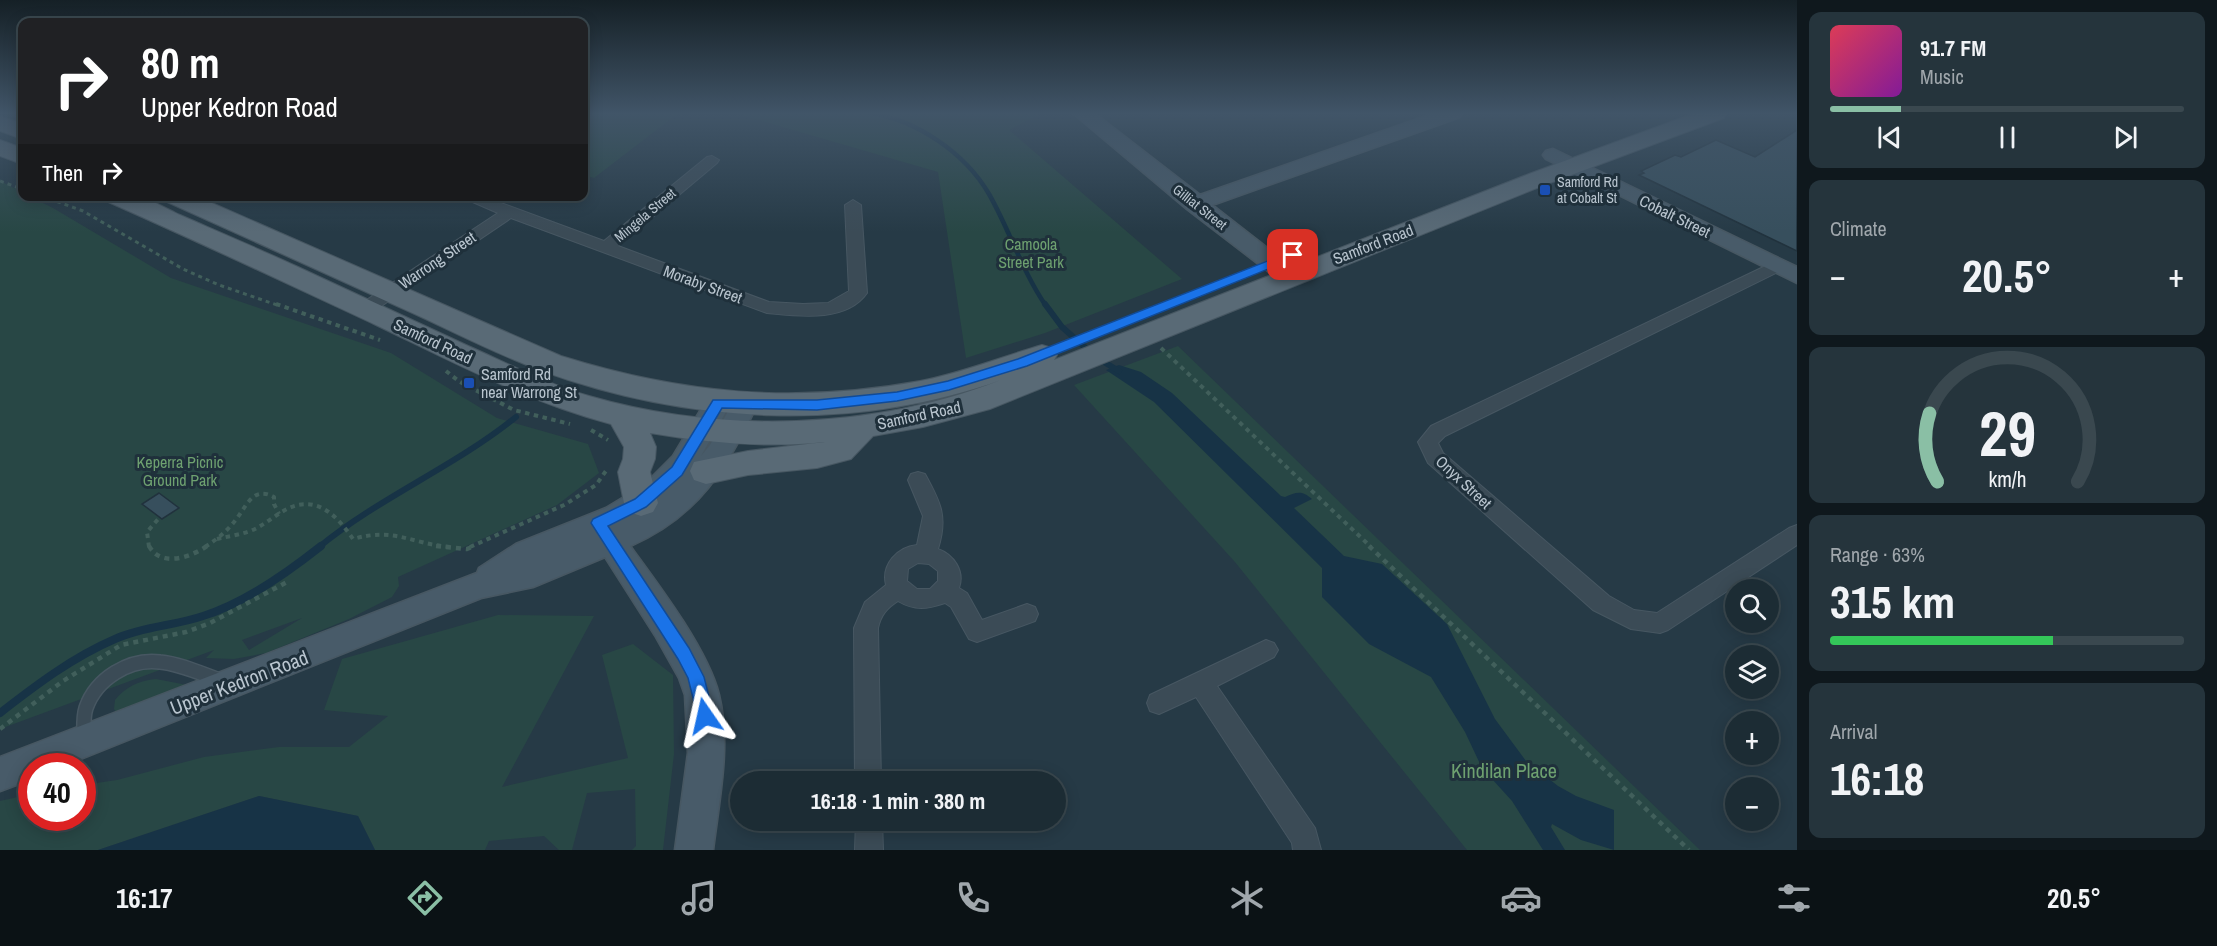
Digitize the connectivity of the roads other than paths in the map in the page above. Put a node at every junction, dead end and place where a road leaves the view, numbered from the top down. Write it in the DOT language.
graph roads {
  1 [pos="1132,153"];
  2 [pos="1341,153"];
  3 [pos="1579,153"];
  4 [pos="1587,153"];
  5 [pos="712,160"];
  6 [pos="1563,160"];
  7 [pos="126,201"];
  8 [pos="185,201"];
  9 [pos="480,201"];
  10 [pos="1196,204"];
  11 [pos="853,205"];
  12 [pos="510,212"];
  13 [pos="606,248"];
  14 [pos="1776,266"];
  15 [pos="1281,270"];
  16 [pos="1797,276"];
  17 [pos="391,291"];
  18 [pos="365,309"];
  19 [pos="1067,355"];
  20 [pos="724,418"];
  21 [pos="863,427"];
  22 [pos="617,431"];
  23 [pos="706,471"];
  24 [pos="918,480"];
  25 [pos="641,503"];
  26 [pos="604,532"];
  27 [pos="1797,534"];
  28 [pos="925,554"];
  29 [pos="898,590"];
  30 [pos="944,591"];
  31 [pos="1027,614"];
  32 [pos="1266,650"];
  33 [pos="1200,682"];
  34 [pos="234,684"];
  35 [pos="1159,703"];
  36 [pos="84,743"];
  37 [pos="868,771"];
  38 [pos="0,774"];
  39 [pos="869,831"];
  40 [pos="694,850"];
  41 [pos="869,850"];
  42 [pos="1307,850"];
  1 -- 10 [label="street, Gilliat Street"];
  2 -- 10 [label="street"];
  3 -- 6 [label="main road, Samford Road"];
  4 -- 6 [label="main road, Samford Road"];
  5 -- 13 [label="street, Mingela Street"];
  6 -- 14 [label="street, Cobalt Street"];
  6 -- 15 [label="main road, Samford Road"];
  7 -- 18 [label="main road, Samford Road"];
  8 -- 17 [label="main road, Samford Road"];
  9 -- 12 [label="street, Moraby Street"];
  10 -- 15 [label="street, Gilliat Street"];
  11 -- 13 [label="street, Moraby Street"];
  12 -- 13 [label="street, Moraby Street"];
  12 -- 17 [label="street, Warrong Street"];
  14 -- 16 [label="street, Cobalt Street"];
  14 -- 27 [label="street, Onyx Street"];
  15 -- 19 [label="main road, Samford Road"];
  17 -- 18 [label="street, Warrong Street"];
  17 -- 20 [label="main road, Samford Road"];
  18 -- 22 [label="main road, Samford Road"];
  19 -- 20 [label="main road, Samford Road"];
  19 -- 21 [label="main road, Samford Road"];
  20 -- 21 [label="main road, Samford Road"];
  20 -- 22 [label="main road, Samford Road"];
  20 -- 23 [label="street, Upper Kedron Road"];
  20 -- 25 [label="street, Upper Kedron Road"];
  21 -- 23 [label="main road"];
  22 -- 25 [label="main road"];
  23 -- 26 [label="street, Upper Kedron Road"];
  24 -- 28 [label="street"];
  25 -- 26 [label="street, Upper Kedron Road"];
  26 -- 34 [label="street, Upper Kedron Road"];
  26 -- 40 [label="street"];
  28 -- 29 [label="street"];
  28 -- 30 [label="street"];
  29 -- 30 [label="street"];
  29 -- 37 [label="street"];
  30 -- 31 [label="street"];
  32 -- 33 [label="street"];
  33 -- 35 [label="street"];
  33 -- 42 [label="street"];
  34 -- 36 [label="street, Upper Kedron Road"];
  34 -- 36 [label="lane"];
  36 -- 38 [label="street, Upper Kedron Road"];
  39 -- 41 [label="street"];
}
